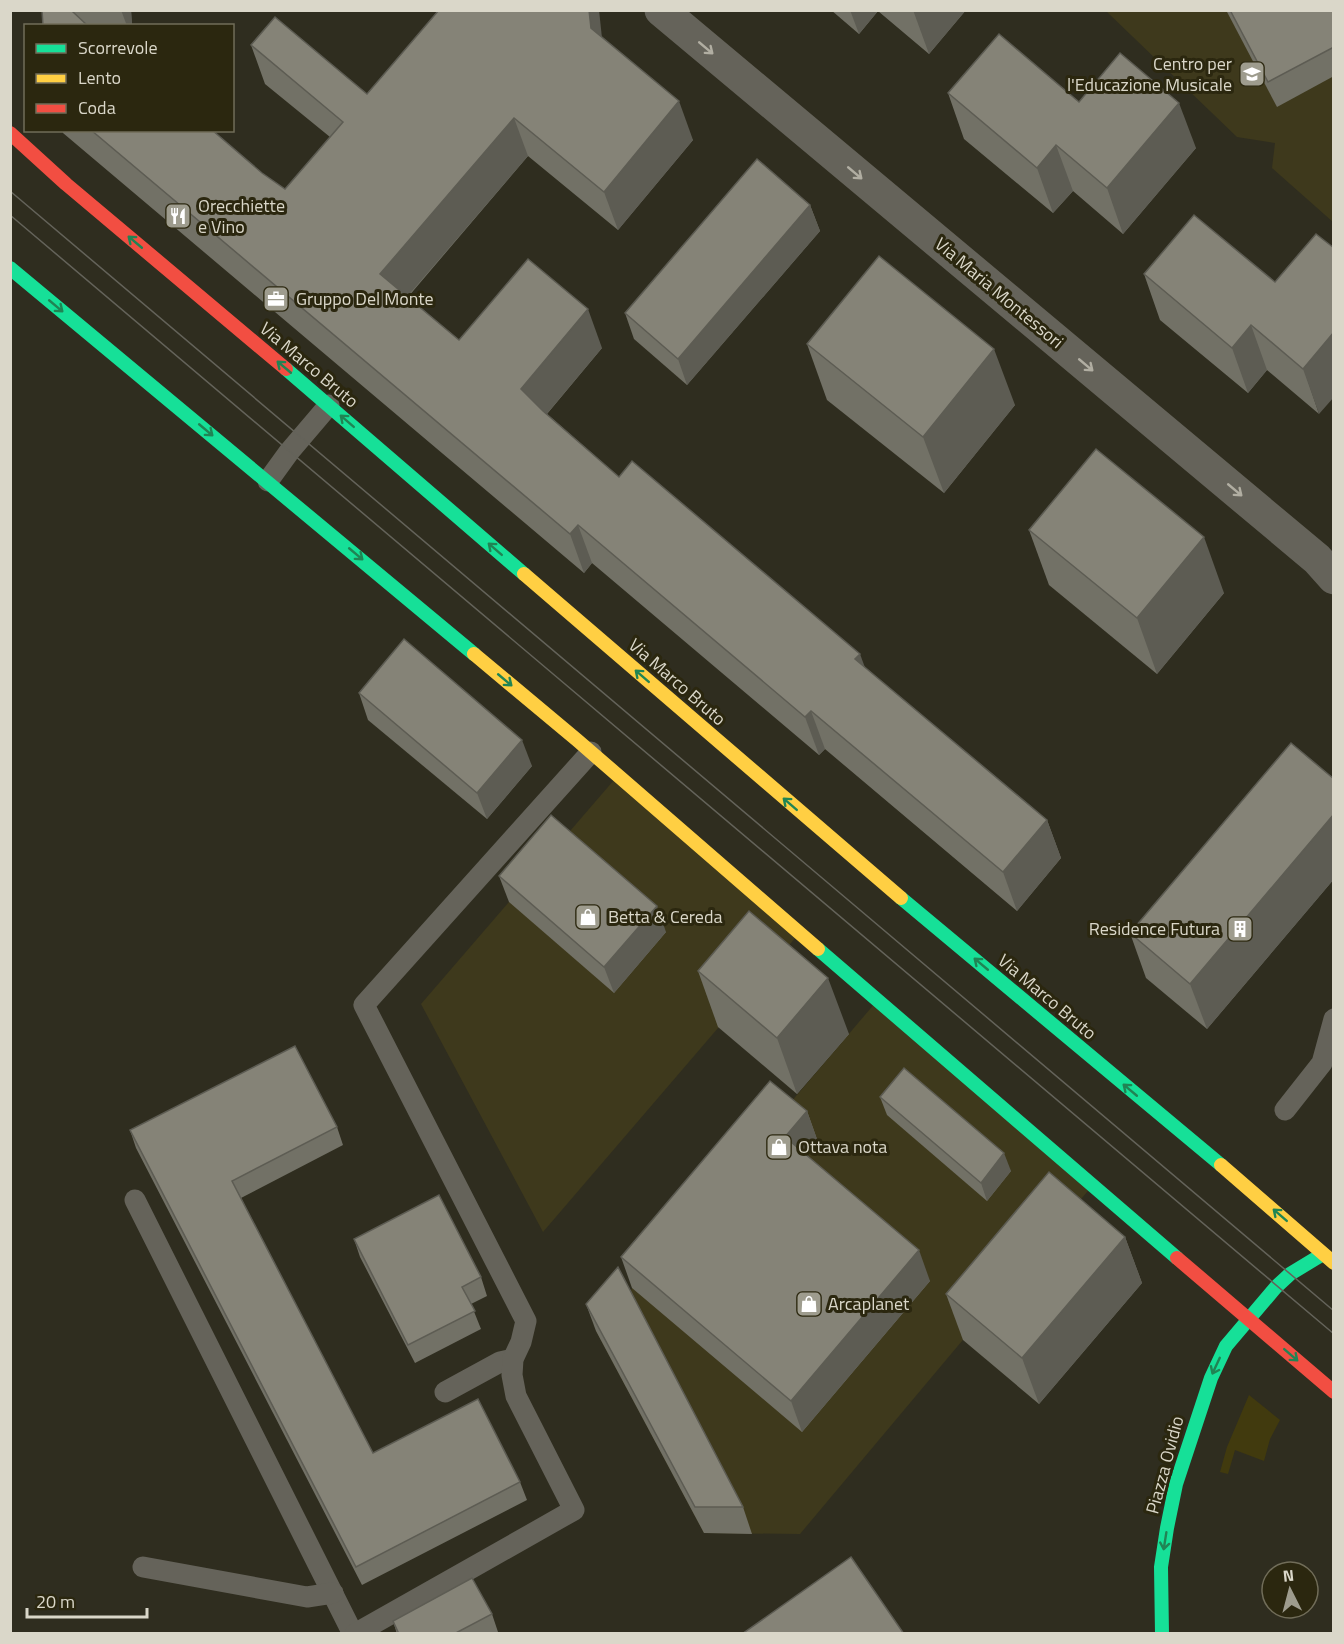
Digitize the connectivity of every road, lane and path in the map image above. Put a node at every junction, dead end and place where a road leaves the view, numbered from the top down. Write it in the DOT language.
graph roads {
  1 [pos="661,10"];
  2 [pos="11,133"];
  3 [pos="10,268"];
  4 [pos="328,405"];
  5 [pos="268,481"];
  6 [pos="1334,578"];
  7 [pos="591,752"];
  8 [pos="1334,1019"];
  9 [pos="1285,1110"];
  10 [pos="135,1200"];
  11 [pos="1330,1253"];
  12 [pos="1249,1318"];
  13 [pos="513,1359"];
  14 [pos="445,1392"];
  15 [pos="1334,1392"];
  16 [pos="143,1567"];
  17 [pos="333,1593"];
  18 [pos="354,1634"];
  19 [pos="1162,1634"];
  1 -- 6 [label="street, Via Maria Montessori, one-way"];
  4 -- 2 [label="main road, Via Marco Bruto, one-way"];
  3 -- 5 [label="main road, one-way"];
  4 -- 5 [label="lane"];
  11 -- 4 [label="main road, Via Marco Bruto, one-way"];
  5 -- 7 [label="main road, one-way"];
  7 -- 12 [label="main road"];
  7 -- 13 [label="lane"];
  8 -- 9 [label="lane"];
  10 -- 17 [label="lane"];
  11 -- 12 [label="main road, Piazza Ovidio"];
  12 -- 15 [label="main road, one-way"];
  12 -- 19 [label="main road, Piazza Ovidio, one-way"];
  13 -- 14 [label="lane"];
  13 -- 18 [label="lane"];
  16 -- 17 [label="lane"];
  17 -- 18 [label="lane"];
}
